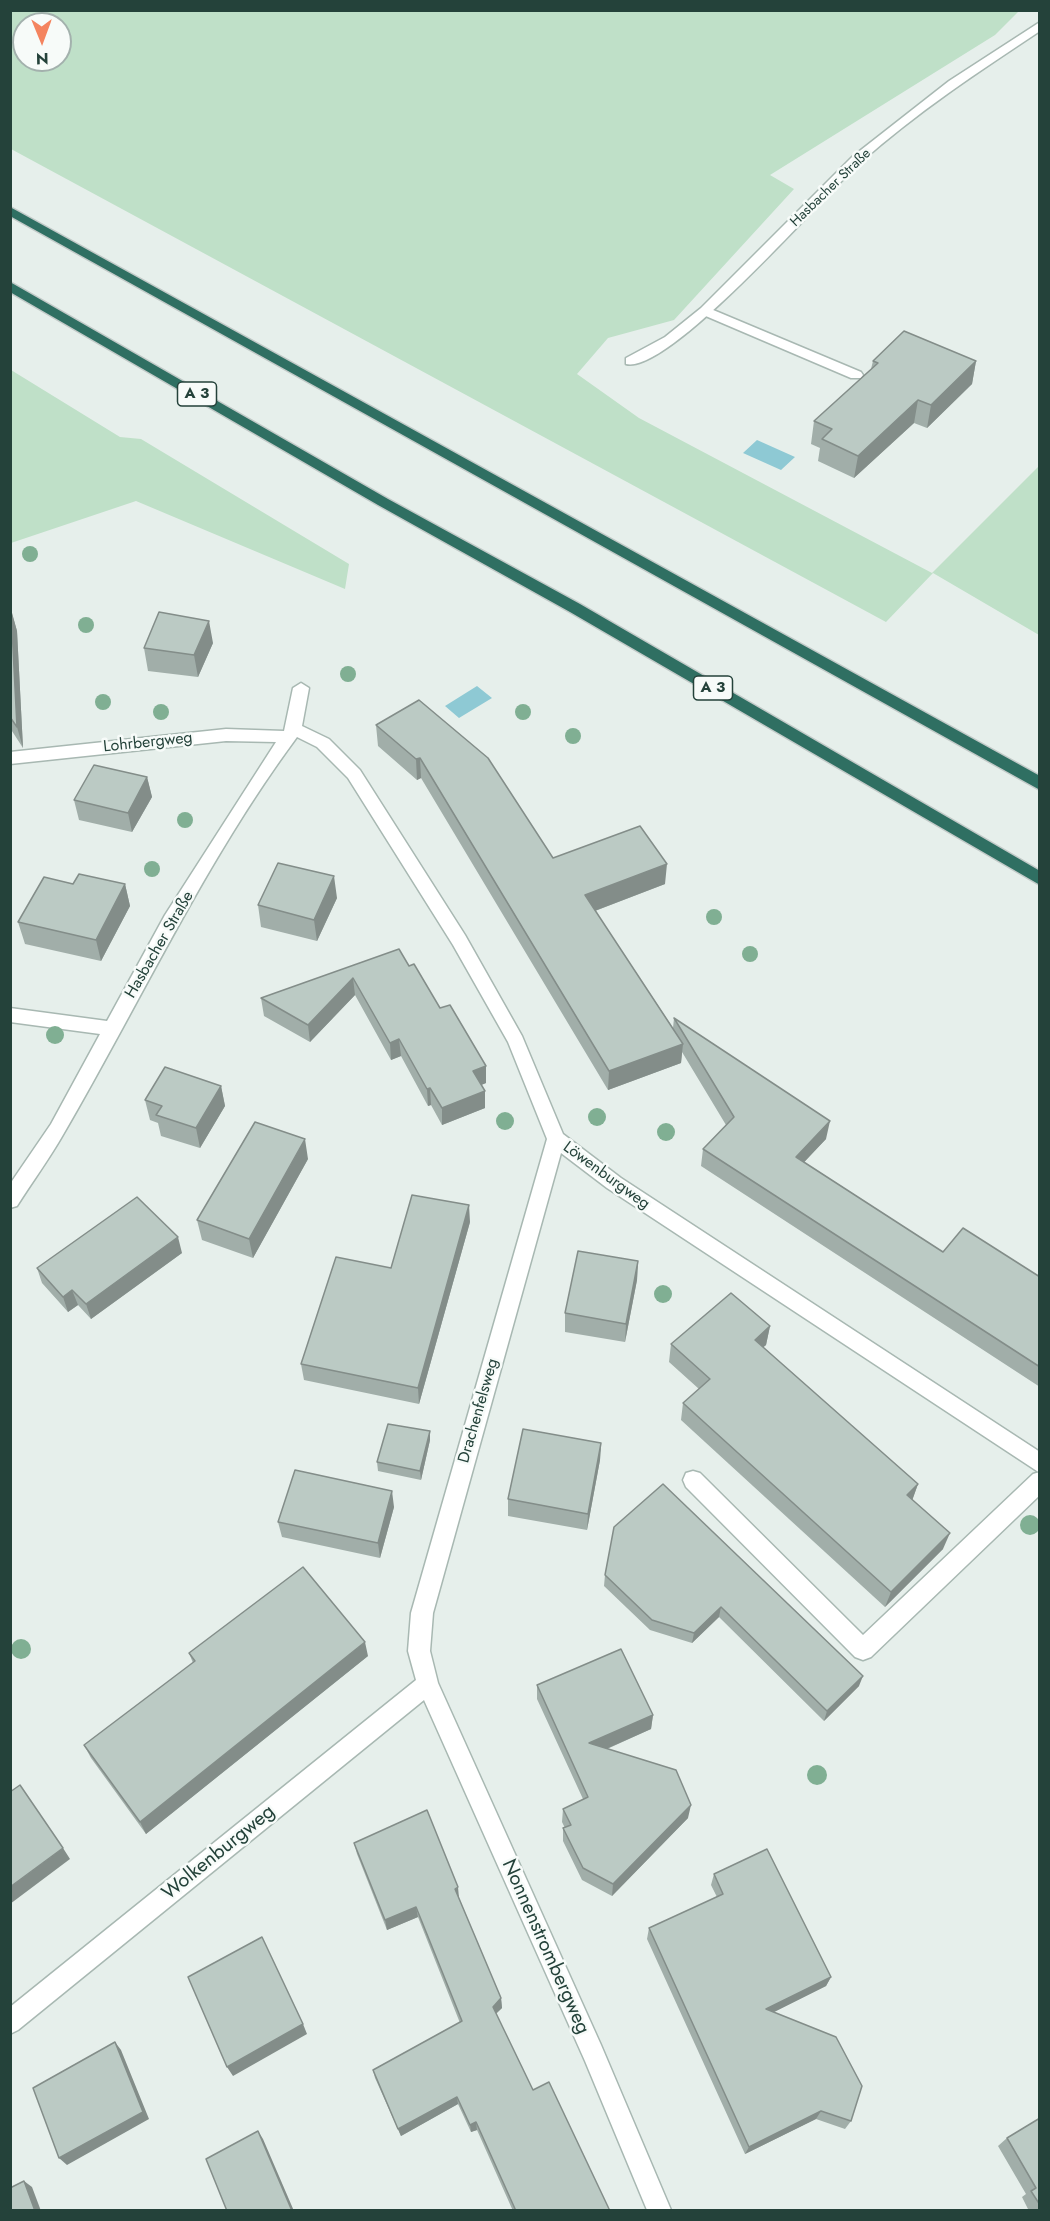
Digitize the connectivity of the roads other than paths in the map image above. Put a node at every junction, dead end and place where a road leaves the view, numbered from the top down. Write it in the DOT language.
graph roads {
  1 [pos="1040,25"];
  2 [pos="10,211"];
  3 [pos="10,286"];
  4 [pos="706,311"];
  5 [pos="631,361"];
  6 [pos="856,375"];
  7 [pos="301,688"];
  8 [pos="290,733"];
  9 [pos="10,758"];
  10 [pos="1040,784"];
  11 [pos="1040,879"];
  12 [pos="10,1015"];
  13 [pos="112,1029"];
  14 [pos="556,1139"];
  15 [pos="10,1200"];
  16 [pos="1040,1464"];
  17 [pos="693,1480"];
  18 [pos="1040,1481"];
  19 [pos="428,1684"];
  20 [pos="10,2022"];
  21 [pos="659,2211"];
  1 -- 4 [label="street, Hasbacher Straße"];
  2 -- 10 [label="highway"];
  3 -- 11 [label="highway, A 3"];
  4 -- 5 [label="street, Hasbacher Straße"];
  4 -- 6 [label="street"];
  7 -- 8 [label="street, Hasbacher Straße"];
  8 -- 9 [label="street, Lohrbergweg"];
  8 -- 13 [label="street, Hasbacher Straße"];
  8 -- 14 [label="street, Löwenburgweg"];
  12 -- 13 [label="street"];
  13 -- 15 [label="street, Hasbacher Straße"];
  14 -- 16 [label="street, Löwenburgweg"];
  14 -- 19 [label="street, Drachenfelsweg"];
  17 -- 18 [label="street"];
  19 -- 20 [label="street, Wolkenburgweg"];
  19 -- 21 [label="street, Nonnenstrombergweg"];
}
